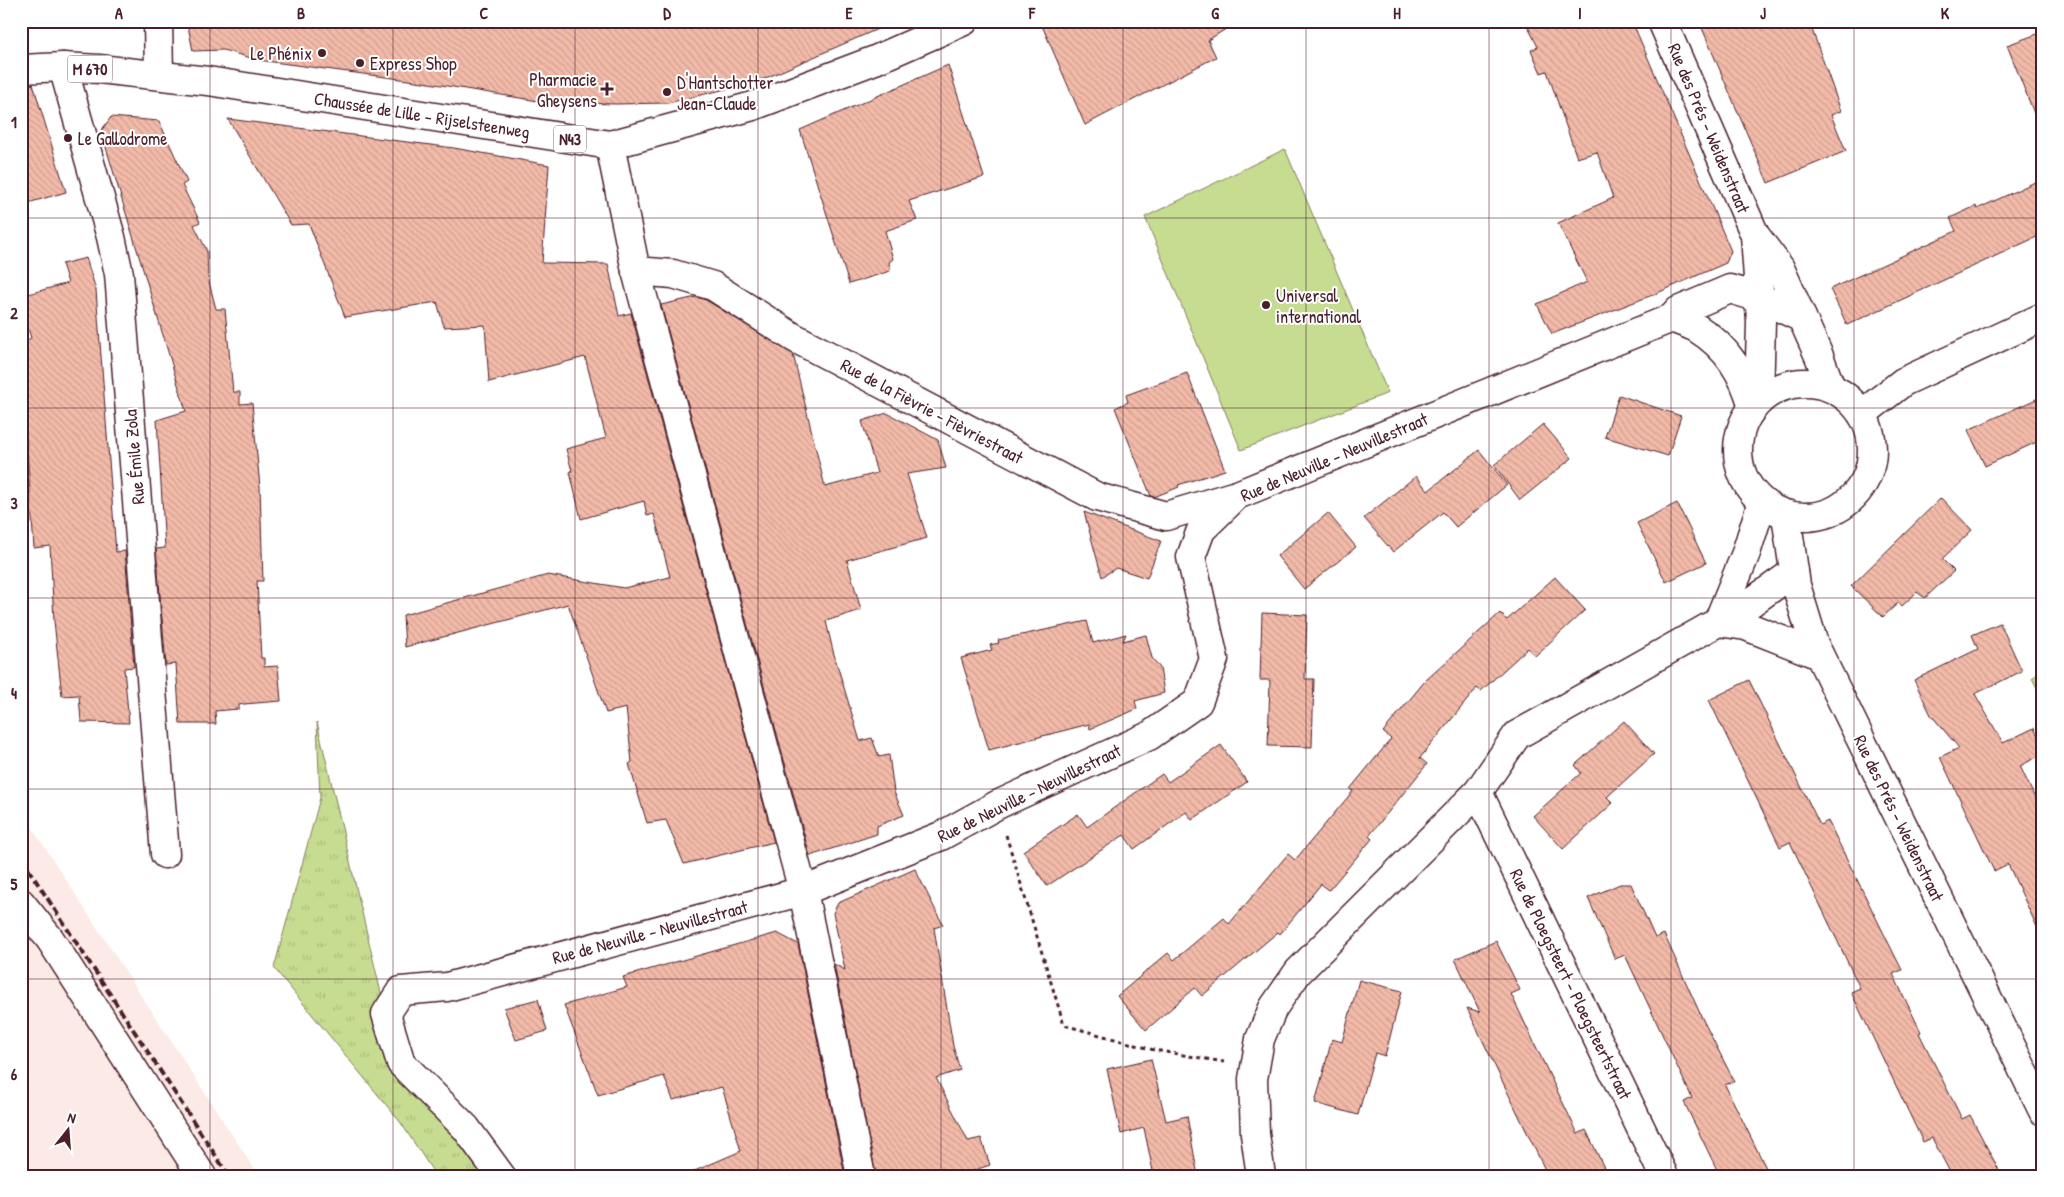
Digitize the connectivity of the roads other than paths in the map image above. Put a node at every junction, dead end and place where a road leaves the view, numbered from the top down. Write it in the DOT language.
graph roads {
  1 [pos="158,21"];
  2 [pos="964,21"];
  3 [pos="1662,21"];
  4 [pos="63,67"];
  5 [pos="21,69"];
  6 [pos="159,75"];
  7 [pos="610,145"];
  8 [pos="1755,235"];
  9 [pos="636,271"];
  10 [pos="1760,298"];
  11 [pos="2043,317"];
  12 [pos="1672,318"];
  13 [pos="1802,318"];
  14 [pos="1831,388"];
  15 [pos="1756,404"];
  16 [pos="1862,414"];
  17 [pos="1237,495"];
  18 [pos="1762,502"];
  19 [pos="1786,515"];
  20 [pos="1794,572"];
  21 [pos="1718,622"];
  22 [pos="1819,655"];
  23 [pos="1478,792"];
  24 [pos="165,854"];
  25 [pos="803,891"];
  26 [pos="21,903"];
  27 [pos="2043,1111"];
  28 [pos="202,1176"];
  29 [pos="500,1176"];
  30 [pos="861,1176"];
  31 [pos="1261,1176"];
  32 [pos="1664,1176"];
  1 -- 6 [label="street"];
  2 -- 7 [label="street, Chaussée de Lille - Rijselsteenweg / N43"];
  3 -- 8 [label="street, Rue des Prés - Weidenstraat"];
  4 -- 5 [label="street, M 670"];
  4 -- 6 [label="street, M 670"];
  4 -- 24 [label="street, Rue Émile Zola"];
  6 -- 7 [label="street, Chaussée de Lille - Rijselsteenweg / N43"];
  7 -- 9 [label="street"];
  8 -- 10 [label="street, Rue des Prés - Weidenstraat"];
  8 -- 13 [label="street, Rue des Prés - Weidenstraat"];
  9 -- 17 [label="street, Rue de la Fièvrie - Fièvriestraat"];
  9 -- 25 [label="street"];
  10 -- 12 [label="street, Rue de Neuville - Neuvillestraat"];
  10 -- 13 [label="street, Rue de Neuville - Neuvillestraat"];
  10 -- 15 [label="street, Rue des Prés - Weidenstraat"];
  11 -- 16 [label="street"];
  12 -- 15 [label="street"];
  12 -- 17 [label="street, Rue de Neuville - Neuvillestraat"];
  13 -- 14 [label="street, Rue des Prés - Weidenstraat"];
  14 -- 15 [label="street, Rue des Prés - Weidenstraat"];
  14 -- 16 [label="street, Rue des Prés - Weidenstraat"];
  15 -- 18 [label="street, Rue des Prés - Weidenstraat"];
  16 -- 19 [label="street, Rue des Prés - Weidenstraat"];
  17 -- 25 [label="street, Rue de Neuville - Neuvillestraat"];
  18 -- 19 [label="street, Rue des Prés - Weidenstraat"];
  18 -- 21 [label="street"];
  19 -- 20 [label="street, Rue des Prés - Weidenstraat"];
  20 -- 21 [label="street"];
  20 -- 22 [label="street, Rue des Prés - Weidenstraat"];
  21 -- 22 [label="street"];
  21 -- 23 [label="street"];
  22 -- 27 [label="street, Rue des Prés - Weidenstraat"];
  23 -- 31 [label="street"];
  23 -- 32 [label="street, Rue de Ploegsteert - Ploegsteertstraat"];
  25 -- 29 [label="street, Rue de Neuville - Neuvillestraat"];
  25 -- 30 [label="street"];
  26 -- 28 [label="street"];
}
